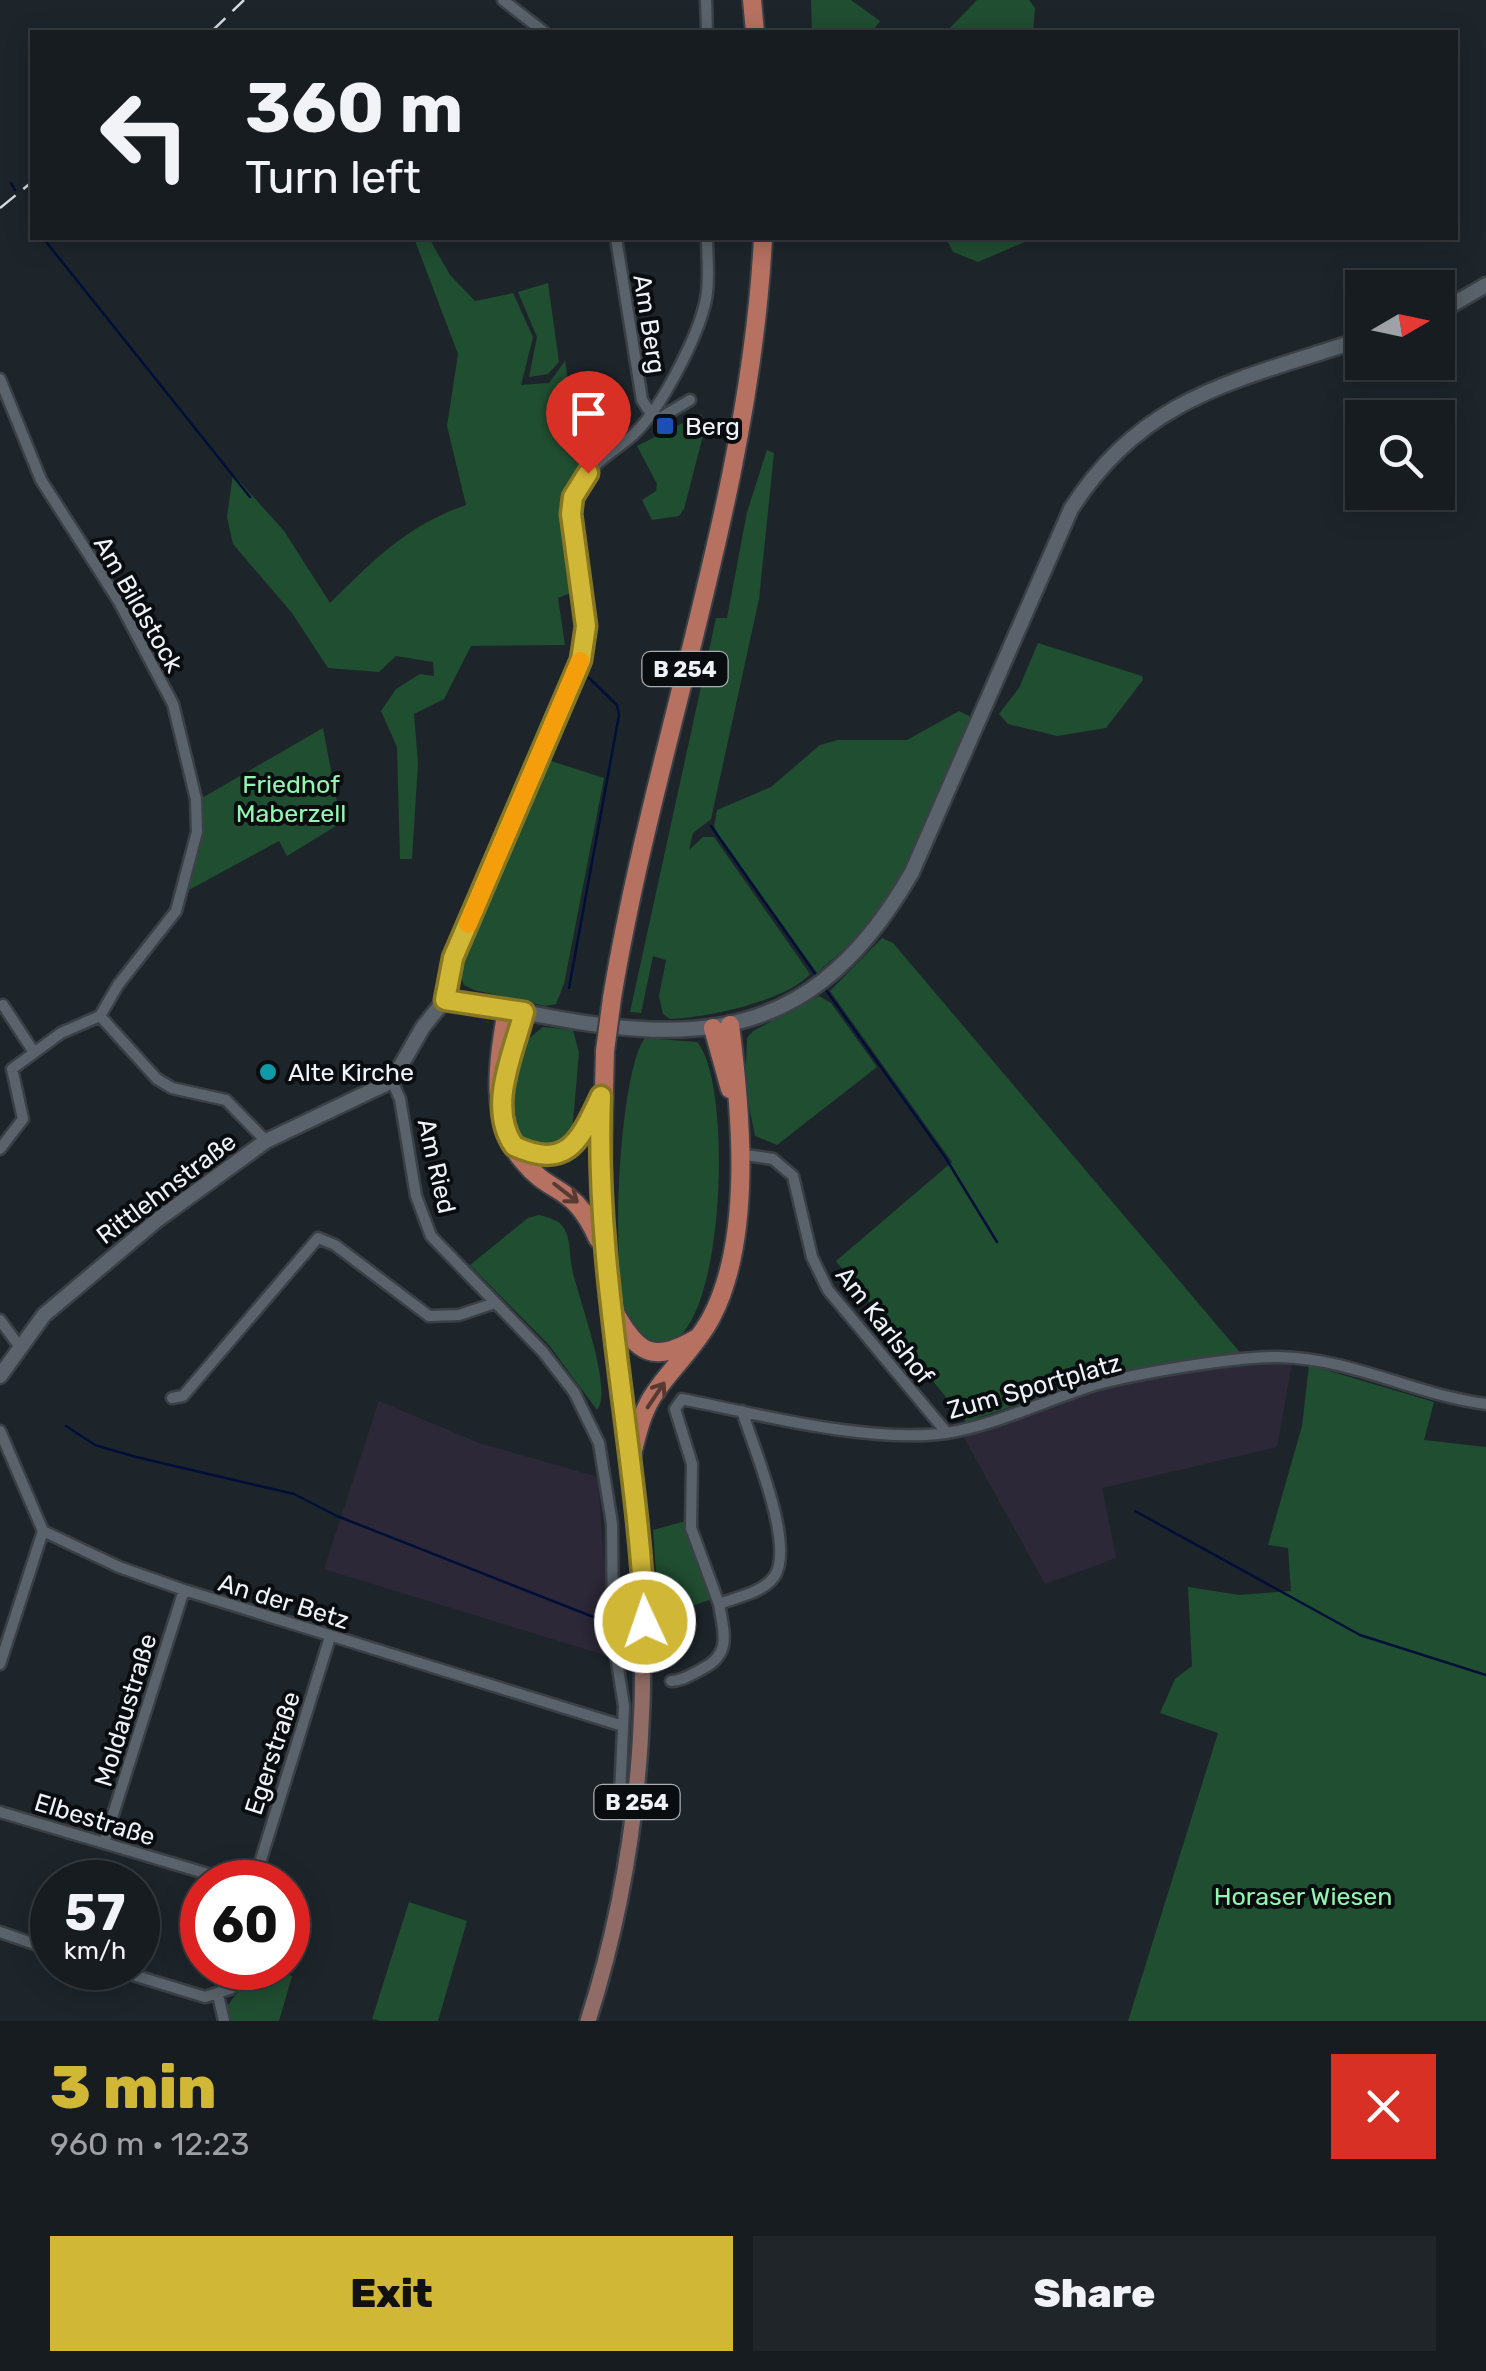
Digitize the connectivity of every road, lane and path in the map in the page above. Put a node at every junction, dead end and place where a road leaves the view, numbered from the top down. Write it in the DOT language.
graph roads {
  1 [pos="503,0"];
  2 [pos="706,0"];
  3 [pos="752,0"];
  4 [pos="541,30"];
  5 [pos="707,30"];
  6 [pos="755,30"];
  7 [pos="616,240"];
  8 [pos="707,240"];
  9 [pos="763,240"];
  10 [pos="1486,286"];
  11 [pos="1455,303"];
  12 [pos="1345,345"];
  13 [pos="0,379"];
  14 [pos="690,400"];
  15 [pos="651,414"];
  16 [pos="445,1000"];
  17 [pos="3,1005"];
  18 [pos="515,1011"];
  19 [pos="100,1016"];
  20 [pos="721,1026"];
  21 [pos="33,1052"];
  22 [pos="392,1081"];
  23 [pos="601,1096"];
  24 [pos="266,1141"];
  25 [pos="514,1146"];
  26 [pos="0,1149"];
  27 [pos="739,1154"];
  28 [pos="604,1253"];
  29 [pos="608,1300"];
  30 [pos="495,1303"];
  31 [pos="0,1320"];
  32 [pos="699,1336"];
  33 [pos="19,1346"];
  34 [pos="0,1376"];
  35 [pos="172,1398"];
  36 [pos="1486,1404"];
  37 [pos="742,1411"];
  38 [pos="0,1431"];
  39 [pos="947,1433"];
  40 [pos="630,1462"];
  41 [pos="43,1531"];
  42 [pos="184,1590"];
  43 [pos="719,1604"];
  44 [pos="330,1636"];
  45 [pos="0,1664"];
  46 [pos="671,1681"];
  47 [pos="623,1726"];
  48 [pos="620,1795"];
  49 [pos="0,1812"];
  50 [pos="104,1842"];
  51 [pos="261,1860"];
  52 [pos="180,1865"];
  53 [pos="0,1932"];
  54 [pos="30,1942"];
  55 [pos="160,1983"];
  56 [pos="228,1990"];
  57 [pos="218,1996"];
  58 [pos="224,2021"];
  59 [pos="588,2021"];
  1 -- 4 [label="street"];
  2 -- 5 [label="street"];
  3 -- 6 [label="highway"];
  7 -- 15 [label="street, Am Berg"];
  8 -- 15 [label="street, Am Berg"];
  9 -- 23 [label="highway, B 254, bridge"];
  10 -- 11 [label="street"];
  12 -- 20 [label="street"];
  13 -- 19 [label="street, Am Bildstock"];
  14 -- 15 [label="street, Am Berg"];
  15 -- 16 [label="street, Am Berg"];
  16 -- 18 [label="street"];
  16 -- 22 [label="street"];
  17 -- 21 [label="street"];
  18 -- 20 [label="street"];
  18 -- 25 [label="highway"];
  19 -- 21 [label="street"];
  19 -- 24 [label="street"];
  20 -- 27 [label="highway"];
  21 -- 26 [label="street"];
  22 -- 24 [label="street, Rittlehnstraße"];
  22 -- 30 [label="street, Am Ried"];
  23 -- 25 [label="highway"];
  23 -- 28 [label="highway, B 254"];
  24 -- 33 [label="street, Rittlehnstraße"];
  25 -- 28 [label="highway, one-way"];
  27 -- 32 [label="highway"];
  27 -- 39 [label="street, Am Karlshof"];
  28 -- 29 [label="highway, B 254"];
  29 -- 32 [label="highway"];
  29 -- 40 [label="highway, B 254"];
  30 -- 35 [label="street"];
  30 -- 47 [label="street, Am Ried"];
  31 -- 33 [label="street"];
  40 -- 32 [label="highway, one-way"];
  33 -- 34 [label="street, Rittlehnstraße"];
  36 -- 39 [label="street, Zum Sportplatz"];
  37 -- 39 [label="street, Zum Sportplatz"];
  37 -- 43 [label="street"];
  37 -- 43 [label="street, Zum Sportplatz"];
  38 -- 41 [label="street"];
  40 -- 59 [label="main road, B 254"];
  41 -- 42 [label="street, An der Betz"];
  41 -- 45 [label="street"];
  42 -- 44 [label="street, An der Betz"];
  42 -- 50 [label="street, Moldaustraße"];
  43 -- 46 [label="street"];
  44 -- 47 [label="street, An der Betz"];
  44 -- 51 [label="street, Egerstraße"];
  47 -- 48 [label="street, Am Ried"];
  49 -- 50 [label="street, Elbestraße"];
  50 -- 52 [label="street, Elbestraße"];
  53 -- 54 [label="street"];
  55 -- 57 [label="street"];
  56 -- 57 [label="street"];
  57 -- 58 [label="street"];
}
